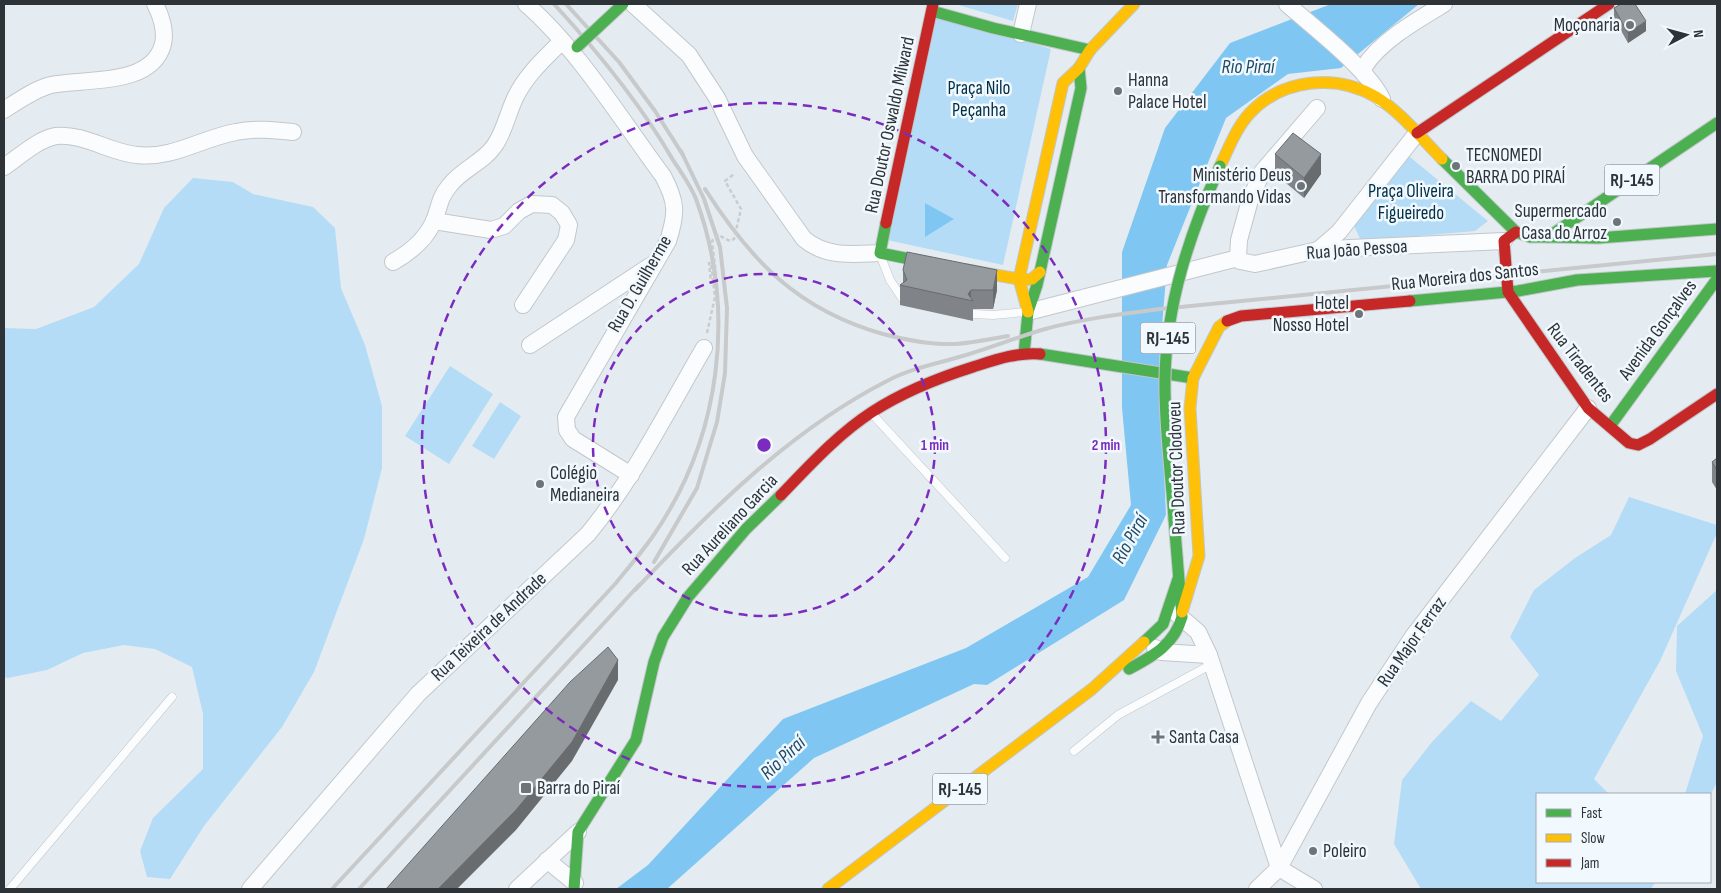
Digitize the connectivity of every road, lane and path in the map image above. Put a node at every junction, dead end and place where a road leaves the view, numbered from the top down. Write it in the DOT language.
graph roads {
  1 [pos="155,4"];
  2 [pos="526,4"];
  3 [pos="623,4"];
  4 [pos="633,4"];
  5 [pos="1028,4"];
  6 [pos="1134,4"];
  7 [pos="1287,4"];
  8 [pos="1444,4"];
  9 [pos="1609,4"];
  10 [pos="933,8"];
  11 [pos="1021,34"];
  12 [pos="570,47"];
  13 [pos="1090,50"];
  14 [pos="1079,68"];
  15 [pos="1360,70"];
  16 [pos="1383,101"];
  17 [pos="1316,108"];
  18 [pos="4,110"];
  19 [pos="1717,123"];
  20 [pos="293,132"];
  21 [pos="1416,133"];
  22 [pos="4,167"];
  23 [pos="734,174"];
  24 [pos="434,222"];
  25 [pos="1717,229"];
  26 [pos="1338,232"];
  27 [pos="1510,237"];
  28 [pos="1548,237"];
  29 [pos="1350,248"];
  30 [pos="1318,250"];
  31 [pos="880,253"];
  32 [pos="1238,258"];
  33 [pos="393,262"];
  34 [pos="652,265"];
  35 [pos="1717,271"];
  36 [pos="1040,272"];
  37 [pos="1717,279"];
  38 [pos="1019,280"];
  39 [pos="1508,292"];
  40 [pos="902,298"];
  41 [pos="523,304"];
  42 [pos="1028,312"];
  43 [pos="974,314"];
  44 [pos="1219,328"];
  45 [pos="530,346"];
  46 [pos="704,348"];
  47 [pos="1024,354"];
  48 [pos="1193,378"];
  49 [pos="1717,394"];
  50 [pos="1588,408"];
  51 [pos="871,413"];
  52 [pos="1610,426"];
  53 [pos="631,474"];
  54 [pos="1005,558"];
  55 [pos="1177,614"];
  56 [pos="1148,639"];
  57 [pos="1161,652"];
  58 [pos="1211,660"];
  59 [pos="1092,689"];
  60 [pos="172,697"];
  61 [pos="1074,751"];
  62 [pos="578,832"];
  63 [pos="547,860"];
  64 [pos="1278,868"];
  65 [pos="1295,883"];
  66 [pos="574,887"];
  67 [pos="10,889"];
  68 [pos="250,889"];
  69 [pos="517,889"];
  70 [pos="828,889"];
  71 [pos="1257,889"];
  72 [pos="1314,889"];
  1 -- 18 [label="street"];
  2 -- 12 [label="street, Rua D. Guilherme"];
  3 -- 12 [label="street, bridge"];
  4 -- 31 [label="street"];
  5 -- 11 [label="street"];
  6 -- 13 [label="street"];
  7 -- 15 [label="street"];
  8 -- 15 [label="street"];
  9 -- 21 [label="street"];
  10 -- 11 [label="street"];
  10 -- 31 [label="street, Rua Doutor Oswaldo Milward"];
  11 -- 13 [label="street"];
  12 -- 24 [label="street"];
  12 -- 34 [label="street, Rua D. Guilherme"];
  13 -- 14 [label="street"];
  14 -- 36 [label="street"];
  14 -- 38 [label="street"];
  15 -- 16 [label="street"];
  16 -- 21 [label="street, RJ-145"];
  16 -- 55 [label="street, RJ-145, bridge"];
  17 -- 32 [label="street"];
  19 -- 28 [label="street, RJ-145"];
  20 -- 22 [label="street"];
  21 -- 26 [label="street"];
  21 -- 27 [label="street"];
  23 -- 46 [label="path, bridge"];
  24 -- 33 [label="street"];
  24 -- 41 [label="street"];
  25 -- 28 [label="street"];
  26 -- 29 [label="street"];
  26 -- 30 [label="street"];
  27 -- 28 [label="street"];
  27 -- 29 [label="street, Rua João Pessoa"];
  27 -- 39 [label="street, Rua Tiradentes"];
  29 -- 30 [label="street, Rua João Pessoa"];
  30 -- 32 [label="street, Rua João Pessoa"];
  31 -- 38 [label="street"];
  31 -- 40 [label="lane"];
  32 -- 42 [label="street"];
  34 -- 45 [label="street"];
  34 -- 53 [label="street, Rua D. Guilherme"];
  35 -- 39 [label="street, Rua Moreira dos Santos"];
  36 -- 38 [label="street"];
  36 -- 42 [label="street"];
  37 -- 52 [label="street, Avenida Gonçalves"];
  38 -- 42 [label="street"];
  39 -- 44 [label="street, Rua Moreira dos Santos"];
  39 -- 50 [label="street, Rua Tiradentes"];
  42 -- 43 [label="lane"];
  42 -- 47 [label="street"];
  44 -- 48 [label="street, Rua Doutor Clodoveu"];
  46 -- 53 [label="street, Rua Teixeira de Andrade"];
  47 -- 48 [label="street, Rua Aureliano Garcia"];
  47 -- 51 [label="street, Rua Aureliano Garcia"];
  48 -- 55 [label="street, Rua Doutor Clodoveu"];
  49 -- 52 [label="street, Rua Tiradentes"];
  50 -- 52 [label="street, Rua Tiradentes"];
  50 -- 64 [label="street, Rua Major Ferraz"];
  51 -- 54 [label="lane"];
  51 -- 62 [label="street, Rua Aureliano Garcia"];
  53 -- 68 [label="street, Rua Teixeira de Andrade"];
  55 -- 56 [label="street, RJ-145"];
  55 -- 57 [label="street, RJ-145"];
  55 -- 58 [label="street"];
  56 -- 57 [label="street"];
  56 -- 59 [label="street, RJ-145"];
  57 -- 58 [label="street"];
  57 -- 59 [label="street, RJ-145"];
  58 -- 61 [label="lane"];
  58 -- 64 [label="street"];
  59 -- 70 [label="street, RJ-145"];
  60 -- 67 [label="lane"];
  62 -- 63 [label="street"];
  62 -- 66 [label="street"];
  63 -- 66 [label="street"];
  63 -- 69 [label="street"];
  64 -- 65 [label="street"];
  64 -- 71 [label="street, Rua Major Ferraz"];
  65 -- 72 [label="street"];
}
